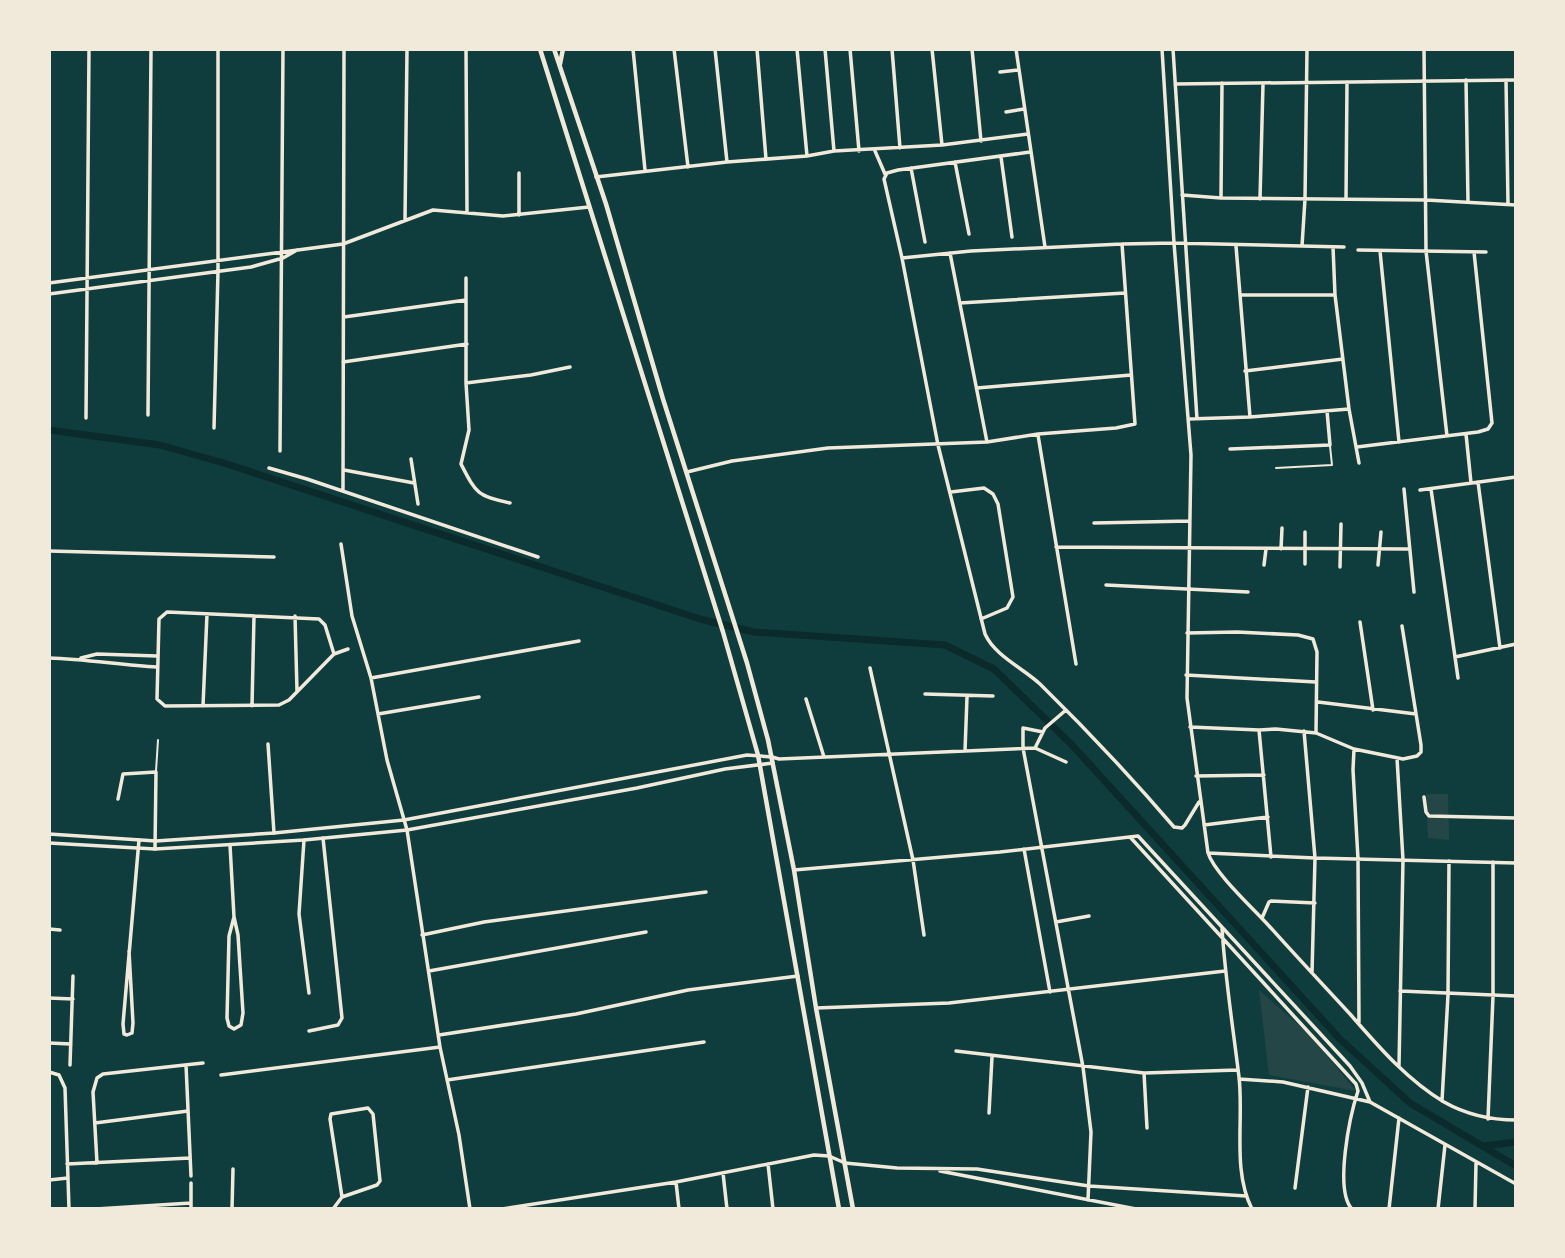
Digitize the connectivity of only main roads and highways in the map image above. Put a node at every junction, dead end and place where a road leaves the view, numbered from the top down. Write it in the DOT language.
graph roads {
  1 [pos="538,49"];
  2 [pos="554,49"];
  3 [pos="563,49"];
  4 [pos="559,64"];
  5 [pos="747,663"];
  6 [pos="733,665"];
  7 [pos="839,1209"];
  8 [pos="853,1209"];
  1 -- 6 [label="main road"];
  2 -- 4 [label="main road"];
  3 -- 4 [label="main road"];
  4 -- 5 [label="main road"];
  5 -- 6 [label="main road"];
  5 -- 8 [label="main road"];
  6 -- 7 [label="main road"];
}
